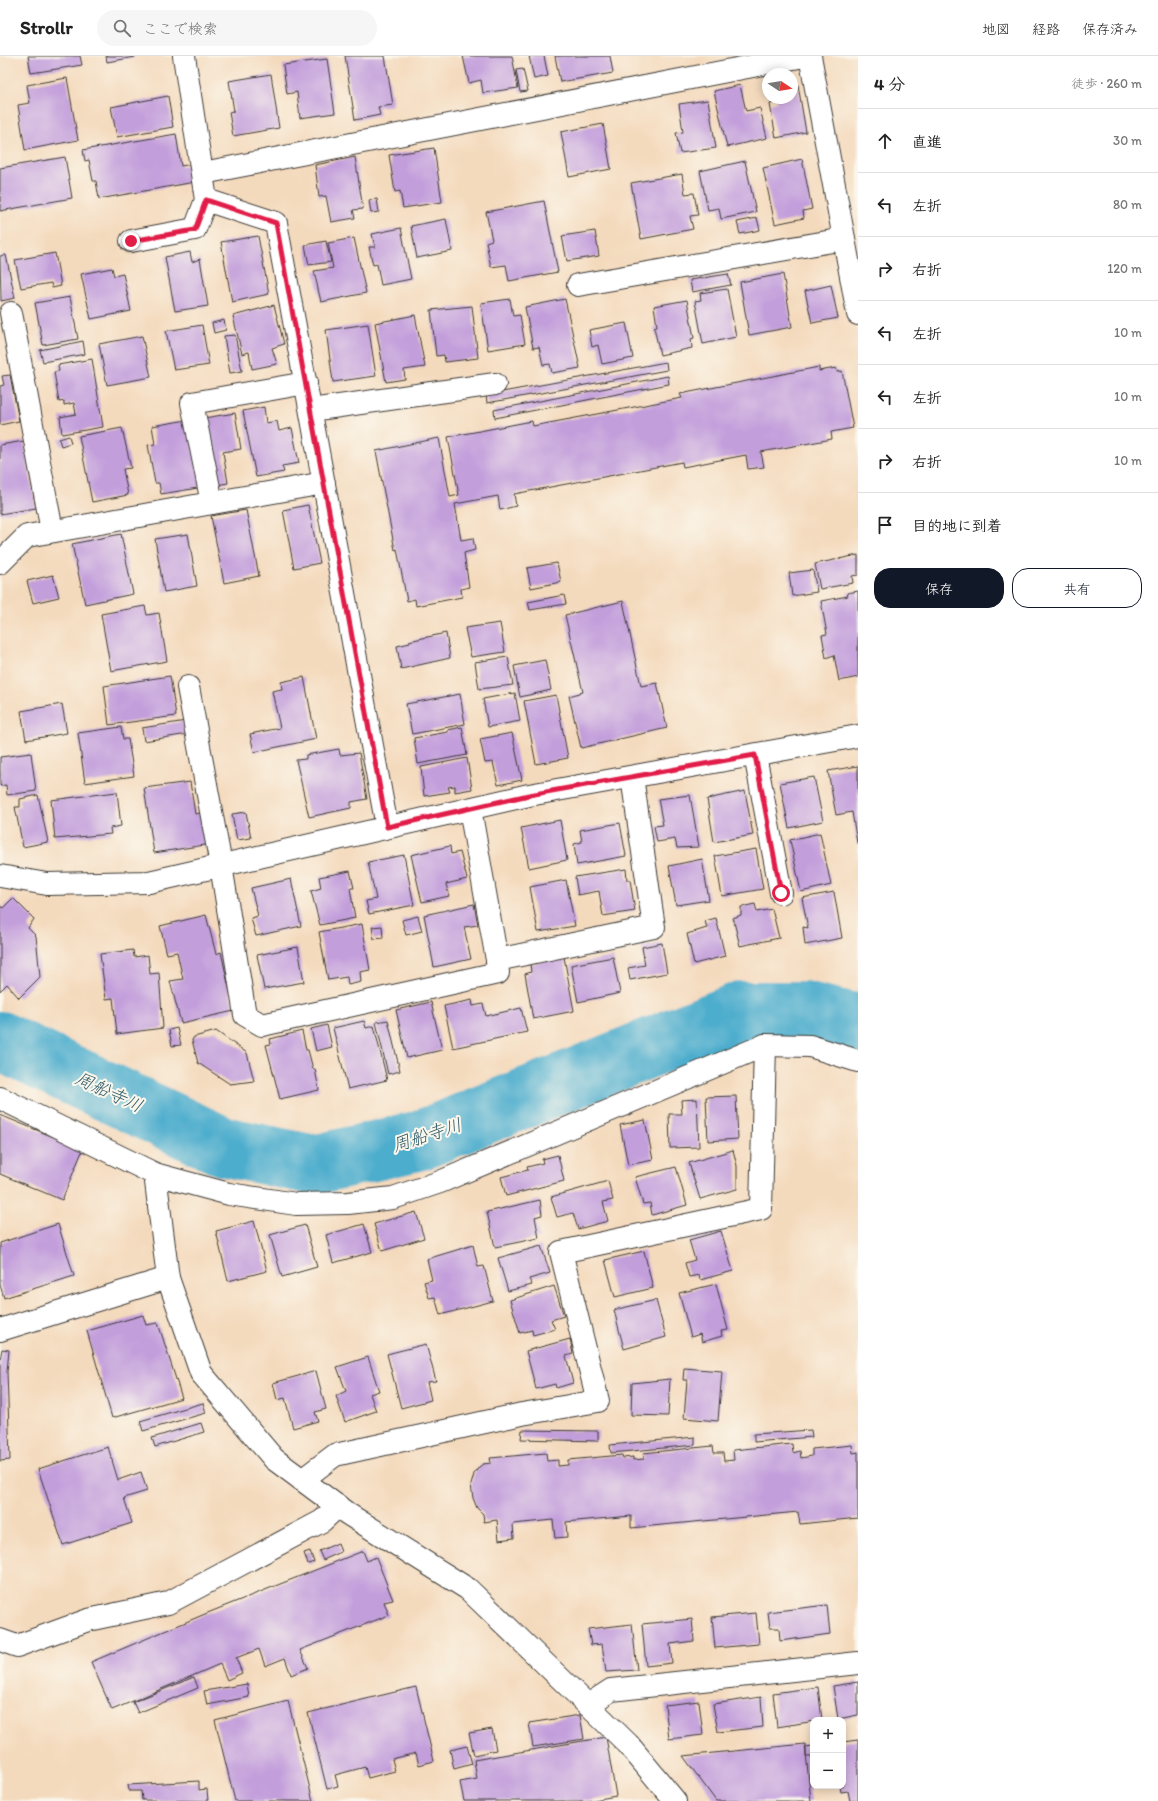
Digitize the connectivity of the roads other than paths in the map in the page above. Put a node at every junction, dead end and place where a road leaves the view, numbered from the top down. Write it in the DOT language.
graph roads {
  1 [pos="184,56"];
  2 [pos="804,56"];
  3 [pos="810,56"];
  4 [pos="202,173"];
  5 [pos="206,200"];
  6 [pos="844,239"];
  7 [pos="131,241"];
  8 [pos="578,285"];
  9 [pos="11,313"];
  10 [pos="858,314"];
  11 [pos="306,383"];
  12 [pos="495,384"];
  13 [pos="311,410"];
  14 [pos="324,483"];
  15 [pos="212,503"];
  16 [pos="52,531"];
  17 [pos="0,563"];
  18 [pos="188,687"];
  19 [pos="858,736"];
  20 [pos="755,755"];
  21 [pos="632,777"];
  22 [pos="470,808"];
  23 [pos="387,827"];
  24 [pos="221,865"];
  25 [pos="0,876"];
  26 [pos="781,893"];
  27 [pos="497,960"];
  28 [pos="765,1045"];
  29 [pos="858,1061"];
  30 [pos="0,1098"];
  31 [pos="155,1174"];
  32 [pos="168,1278"];
  33 [pos="0,1330"];
  34 [pos="302,1480"];
  35 [pos="338,1506"];
  36 [pos="0,1640"];
  37 [pos="858,1663"];
  38 [pos="588,1705"];
  39 [pos="675,1801"];
  1 -- 4 [label="street"];
  2 -- 4 [label="street"];
  3 -- 6 [label="street"];
  4 -- 5 [label="street"];
  5 -- 7 [label="street"];
  5 -- 11 [label="street"];
  6 -- 8 [label="street"];
  6 -- 10 [label="street"];
  9 -- 16 [label="street"];
  11 -- 13 [label="street"];
  11 -- 15 [label="street"];
  12 -- 13 [label="street"];
  13 -- 14 [label="street"];
  14 -- 15 [label="street"];
  14 -- 23 [label="street"];
  15 -- 16 [label="street"];
  16 -- 17 [label="street"];
  18 -- 24 [label="street"];
  19 -- 20 [label="street"];
  20 -- 21 [label="street"];
  20 -- 26 [label="street"];
  21 -- 22 [label="street"];
  21 -- 27 [label="street"];
  22 -- 23 [label="street"];
  22 -- 27 [label="street"];
  23 -- 24 [label="street"];
  24 -- 25 [label="street"];
  24 -- 27 [label="street"];
  28 -- 29 [label="street"];
  28 -- 31 [label="street"];
  28 -- 34 [label="street"];
  30 -- 31 [label="street"];
  31 -- 32 [label="street"];
  32 -- 33 [label="street"];
  32 -- 34 [label="street"];
  34 -- 35 [label="street"];
  35 -- 36 [label="street"];
  35 -- 38 [label="street"];
  37 -- 38 [label="street"];
  38 -- 39 [label="street"];
}
